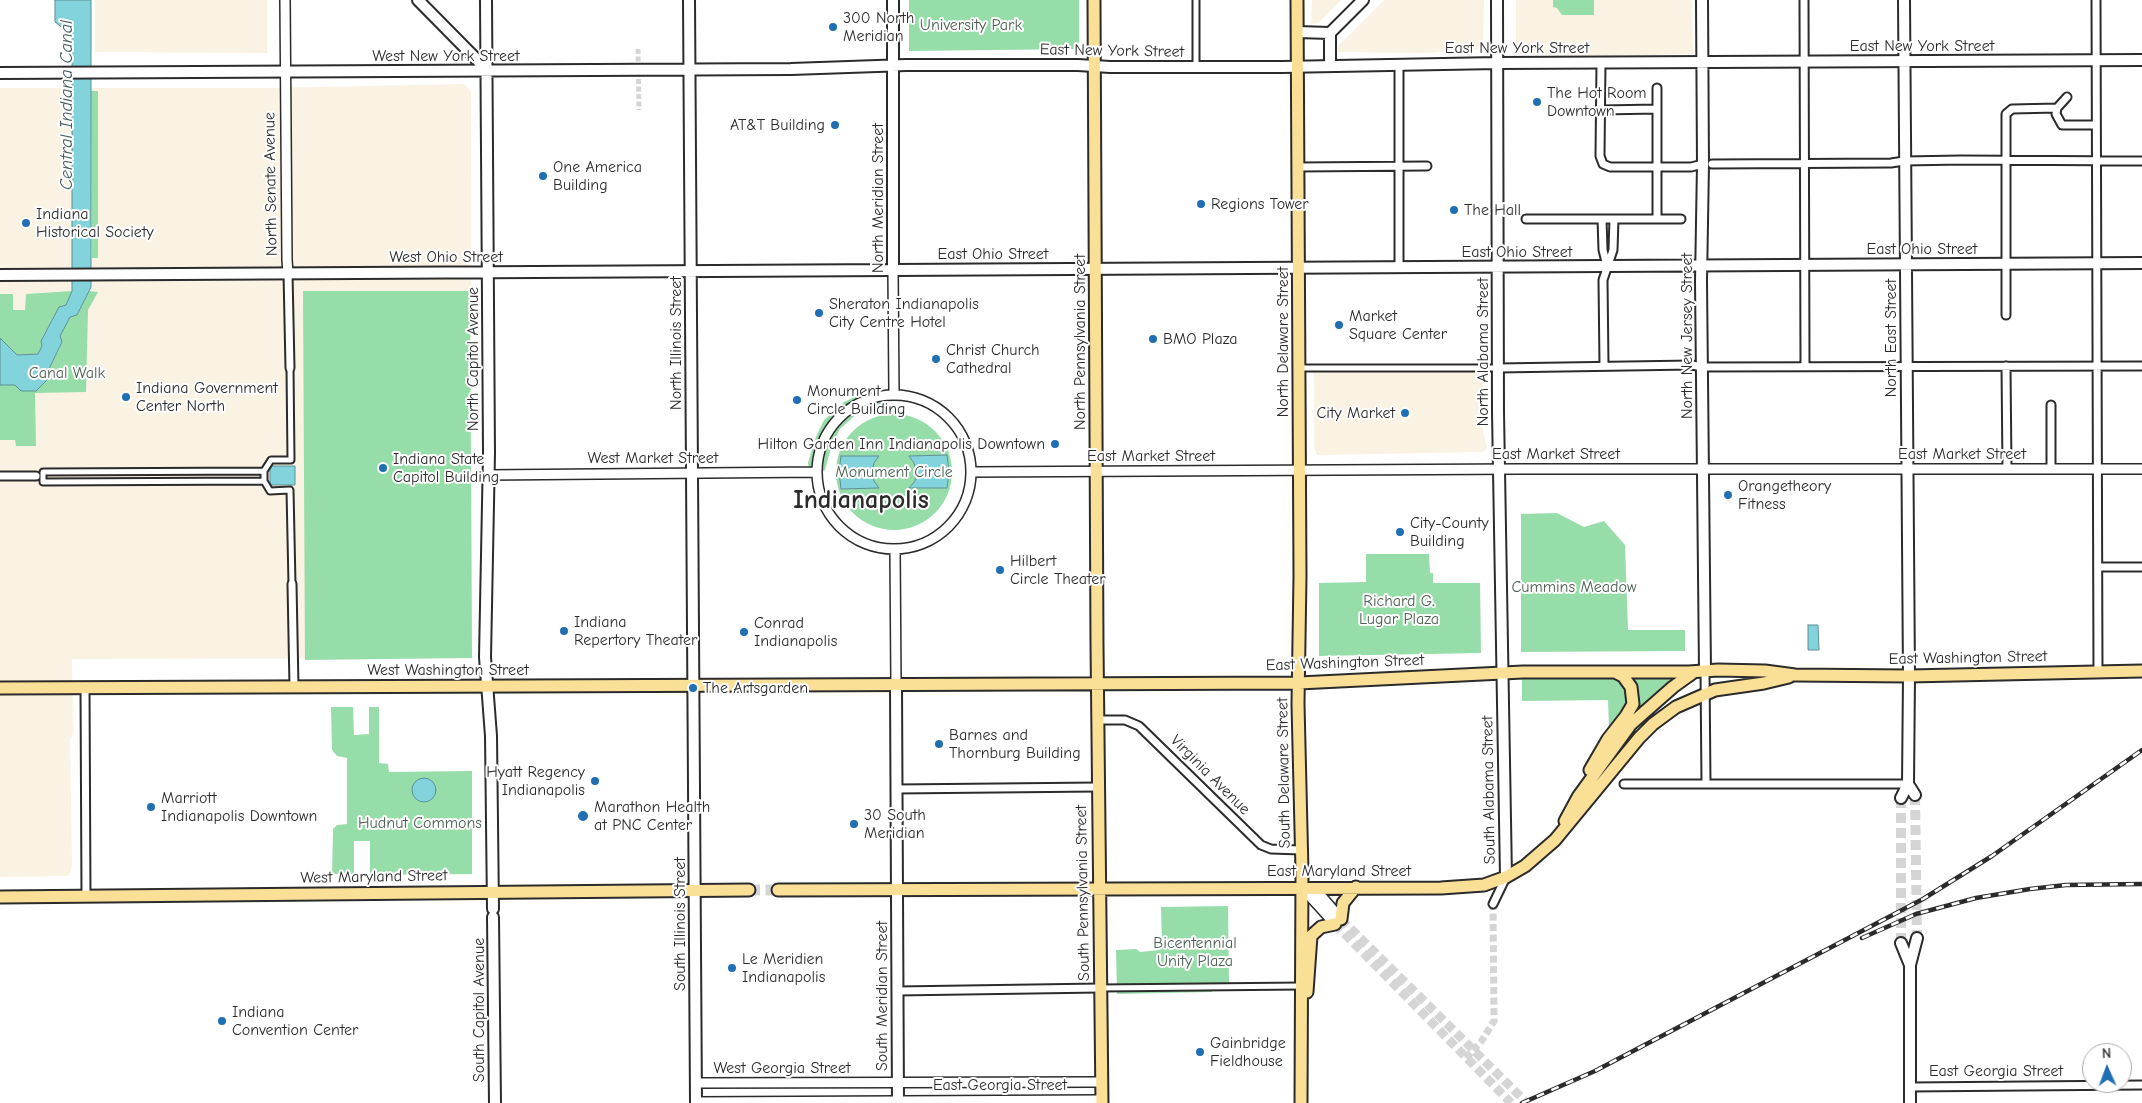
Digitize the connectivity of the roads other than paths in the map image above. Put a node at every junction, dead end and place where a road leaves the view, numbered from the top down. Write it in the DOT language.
graph roads {
  1 [pos="285,0"];
  2 [pos="418,0"];
  3 [pos="486,0"];
  4 [pos="689,0"];
  5 [pos="893,0"];
  6 [pos="1094,0"];
  7 [pos="1196,0"];
  8 [pos="1297,0"];
  9 [pos="1363,0"];
  10 [pos="1497,0"];
  11 [pos="1702,0"];
  12 [pos="1804,0"];
  13 [pos="1904,0"];
  14 [pos="2096,0"];
  15 [pos="1297,32"];
  16 [pos="1330,33"];
  17 [pos="2096,60"];
  18 [pos="2142,60"];
  19 [pos="1804,62"];
  20 [pos="1905,62"];
  21 [pos="1498,63"];
  22 [pos="1601,63"];
  23 [pos="1702,63"];
  24 [pos="1399,64"];
  25 [pos="1095,65"];
  26 [pos="1330,65"];
  27 [pos="1196,66"];
  28 [pos="1297,66"];
  29 [pos="892,67"];
  30 [pos="690,69"];
  31 [pos="487,70"];
  32 [pos="285,72"];
  33 [pos="0,73"];
  34 [pos="1658,88"];
  35 [pos="2067,98"];
  36 [pos="2056,108"];
  37 [pos="1657,109"];
  38 [pos="1601,110"];
  39 [pos="2096,125"];
  40 [pos="2006,160"];
  41 [pos="1904,161"];
  42 [pos="2096,161"];
  43 [pos="2142,161"];
  44 [pos="1708,164"];
  45 [pos="1804,164"];
  46 [pos="1399,166"];
  47 [pos="1427,166"];
  48 [pos="1298,167"];
  49 [pos="1657,167"];
  50 [pos="1681,218"];
  51 [pos="1526,219"];
  52 [pos="1602,219"];
  53 [pos="1614,219"];
  54 [pos="1658,219"];
  55 [pos="2142,263"];
  56 [pos="1906,264"];
  57 [pos="2006,264"];
  58 [pos="2096,264"];
  59 [pos="1805,265"];
  60 [pos="1498,266"];
  61 [pos="1607,266"];
  62 [pos="1701,266"];
  63 [pos="1399,267"];
  64 [pos="1299,268"];
  65 [pos="1096,269"];
  66 [pos="893,270"];
  67 [pos="691,271"];
  68 [pos="488,272"];
  69 [pos="288,273"];
  70 [pos="0,275"];
  71 [pos="2006,315"];
  72 [pos="1604,365"];
  73 [pos="1906,365"];
  74 [pos="1805,366"];
  75 [pos="2006,366"];
  76 [pos="2098,366"];
  77 [pos="2142,366"];
  78 [pos="1702,367"];
  79 [pos="290,368"];
  80 [pos="1299,368"];
  81 [pos="1498,368"];
  82 [pos="894,395"];
  83 [pos="2051,405"];
  84 [pos="1703,468"];
  85 [pos="1907,468"];
  86 [pos="1499,469"];
  87 [pos="2007,469"];
  88 [pos="2051,469"];
  89 [pos="2098,469"];
  90 [pos="2142,469"];
  91 [pos="1300,470"];
  92 [pos="264,471"];
  93 [pos="1097,471"];
  94 [pos="817,472"];
  95 [pos="971,472"];
  96 [pos="692,473"];
  97 [pos="488,474"];
  98 [pos="0,476"];
  99 [pos="40,476"];
  100 [pos="264,481"];
  101 [pos="895,549"];
  102 [pos="2098,567"];
  103 [pos="2142,567"];
  104 [pos="292,584"];
  105 [pos="1705,671"];
  106 [pos="2142,671"];
  107 [pos="1617,672"];
  108 [pos="1501,673"];
  109 [pos="2098,673"];
  110 [pos="1795,675"];
  111 [pos="1909,676"];
  112 [pos="1097,683"];
  113 [pos="1299,683"];
  114 [pos="896,685"];
  115 [pos="693,686"];
  116 [pos="294,687"];
  117 [pos="487,687"];
  118 [pos="0,688"];
  119 [pos="85,688"];
  120 [pos="1706,693"];
  121 [pos="1098,720"];
  122 [pos="1624,784"];
  123 [pos="1706,784"];
  124 [pos="1908,784"];
  125 [pos="1098,787"];
  126 [pos="896,789"];
  127 [pos="1915,795"];
  128 [pos="1578,797"];
  129 [pos="1901,798"];
  130 [pos="1556,840"];
  131 [pos="1301,850"];
  132 [pos="1506,877"];
  133 [pos="1302,887"];
  134 [pos="1356,887"];
  135 [pos="1099,888"];
  136 [pos="694,890"];
  137 [pos="749,890"];
  138 [pos="778,890"];
  139 [pos="896,890"];
  140 [pos="493,892"];
  141 [pos="86,896"];
  142 [pos="0,897"];
  143 [pos="1493,904"];
  144 [pos="1338,922"];
  145 [pos="1917,938"];
  146 [pos="1901,943"];
  147 [pos="1910,965"];
  148 [pos="1302,986"];
  149 [pos="1100,988"];
  150 [pos="897,991"];
  151 [pos="1301,1023"];
  152 [pos="1102,1082"];
  153 [pos="696,1083"];
  154 [pos="898,1083"];
  155 [pos="2142,1085"];
  156 [pos="1910,1087"];
  157 [pos="696,1102"];
  158 [pos="790,1102"];
  159 [pos="898,1102"];
  160 [pos="1102,1102"];
  161 [pos="495,1103"];
  162 [pos="1301,1103"];
  163 [pos="1910,1103"];
  1 -- 32 [label="street, North Senate Avenue"];
  2 -- 31 [label="main road"];
  3 -- 31 [label="main road, North Capitol Avenue"];
  4 -- 30 [label="main road, North Illinois Street"];
  5 -- 29 [label="main road, North Meridian Street"];
  6 -- 25 [label="main road, North Pennsylvania Street"];
  7 -- 27 [label="street"];
  8 -- 15 [label="main road, North Delaware Street"];
  9 -- 16 [label="main road"];
  10 -- 21 [label="main road, North Alabama Street"];
  11 -- 23 [label="main road, North New Jersey Street"];
  12 -- 19 [label="street"];
  13 -- 20 [label="main road, North East Street"];
  14 -- 17 [label="street"];
  15 -- 16 [label="main road"];
  15 -- 28 [label="main road, North Delaware Street"];
  16 -- 26 [label="main road"];
  17 -- 18 [label="main road, East New York Street"];
  17 -- 20 [label="main road, East New York Street"];
  17 -- 39 [label="street"];
  19 -- 20 [label="main road, East New York Street"];
  19 -- 23 [label="main road, East New York Street"];
  19 -- 45 [label="street"];
  20 -- 41 [label="main road, North East Street"];
  21 -- 22 [label="main road, East New York Street"];
  21 -- 24 [label="main road, East New York Street"];
  21 -- 60 [label="main road, North Alabama Street"];
  22 -- 23 [label="main road, East New York Street"];
  22 -- 38 [label="street"];
  23 -- 44 [label="main road, North New Jersey Street"];
  24 -- 26 [label="main road, East New York Street"];
  24 -- 46 [label="street"];
  25 -- 27 [label="main road, East New York Street"];
  25 -- 29 [label="main road, East New York Street"];
  25 -- 65 [label="main road, North Pennsylvania Street"];
  26 -- 28 [label="main road, East New York Street"];
  27 -- 28 [label="main road, East New York Street"];
  28 -- 48 [label="main road, North Delaware Street"];
  29 -- 30 [label="main road, West New York Street"];
  29 -- 66 [label="main road, North Meridian Street"];
  30 -- 31 [label="main road, West New York Street"];
  30 -- 67 [label="main road, North Illinois Street"];
  31 -- 32 [label="main road, West New York Street"];
  31 -- 68 [label="main road, North Capitol Avenue"];
  32 -- 33 [label="main road, West New York Street"];
  32 -- 69 [label="street, North Senate Avenue"];
  34 -- 37 [label="street"];
  35 -- 36 [label="street"];
  36 -- 39 [label="street"];
  36 -- 40 [label="street"];
  37 -- 38 [label="street"];
  37 -- 49 [label="street"];
  38 -- 49 [label="street"];
  39 -- 42 [label="street"];
  40 -- 41 [label="street"];
  40 -- 42 [label="street"];
  40 -- 57 [label="street"];
  41 -- 45 [label="street"];
  41 -- 56 [label="main road, North East Street"];
  42 -- 43 [label="street"];
  42 -- 58 [label="street"];
  44 -- 45 [label="street"];
  44 -- 49 [label="street"];
  44 -- 62 [label="main road, North New Jersey Street"];
  45 -- 59 [label="street"];
  46 -- 47 [label="street"];
  46 -- 48 [label="street"];
  46 -- 63 [label="street"];
  48 -- 64 [label="main road, North Delaware Street"];
  49 -- 54 [label="street"];
  50 -- 54 [label="street"];
  51 -- 52 [label="street"];
  52 -- 53 [label="street"];
  52 -- 61 [label="street"];
  53 -- 54 [label="street"];
  53 -- 61 [label="street"];
  55 -- 58 [label="main road, East Ohio Street"];
  56 -- 57 [label="main road, East Ohio Street"];
  56 -- 59 [label="main road, East Ohio Street"];
  56 -- 73 [label="main road, North East Street"];
  57 -- 58 [label="main road, East Ohio Street"];
  57 -- 71 [label="street"];
  58 -- 76 [label="street"];
  59 -- 62 [label="main road, East Ohio Street"];
  59 -- 74 [label="street"];
  60 -- 61 [label="main road, East Ohio Street"];
  60 -- 63 [label="main road, East Ohio Street"];
  60 -- 81 [label="main road, North Alabama Street"];
  61 -- 62 [label="main road, East Ohio Street"];
  61 -- 72 [label="street"];
  62 -- 78 [label="main road, North New Jersey Street"];
  63 -- 64 [label="main road, East Ohio Street"];
  64 -- 65 [label="main road, East Ohio Street"];
  64 -- 80 [label="main road, North Delaware Street"];
  65 -- 66 [label="main road, East Ohio Street"];
  65 -- 93 [label="main road, North Pennsylvania Street"];
  66 -- 67 [label="main road, West Ohio Street"];
  66 -- 82 [label="street, North Meridian Street"];
  67 -- 68 [label="main road, West Ohio Street"];
  67 -- 96 [label="main road, North Illinois Street"];
  68 -- 69 [label="main road, West Ohio Street"];
  68 -- 97 [label="main road, North Capitol Avenue"];
  69 -- 70 [label="main road, West Ohio Street"];
  69 -- 79 [label="street, North Senate Avenue"];
  72 -- 78 [label="street"];
  72 -- 81 [label="street"];
  73 -- 74 [label="street"];
  73 -- 75 [label="street"];
  73 -- 85 [label="main road, North East Street"];
  74 -- 78 [label="street"];
  75 -- 76 [label="street"];
  75 -- 87 [label="street"];
  76 -- 77 [label="street"];
  76 -- 89 [label="street"];
  78 -- 84 [label="main road, North New Jersey Street"];
  79 -- 92 [label="street"];
  80 -- 81 [label="street"];
  80 -- 91 [label="main road, North Delaware Street"];
  81 -- 86 [label="main road, North Alabama Street"];
  82 -- 94 [label="street"];
  82 -- 95 [label="street"];
  83 -- 88 [label="street"];
  84 -- 85 [label="street, East Market Street"];
  84 -- 86 [label="street, East Market Street"];
  84 -- 105 [label="main road, North New Jersey Street"];
  85 -- 87 [label="street, East Market Street"];
  85 -- 111 [label="main road, North East Street"];
  86 -- 91 [label="street, East Market Street"];
  86 -- 108 [label="main road, North Alabama Street"];
  87 -- 88 [label="street, East Market Street"];
  88 -- 89 [label="street, East Market Street"];
  89 -- 90 [label="street, East Market Street"];
  89 -- 102 [label="street"];
  91 -- 93 [label="street, East Market Street"];
  91 -- 113 [label="main road, North Delaware Street"];
  92 -- 99 [label="street"];
  92 -- 100 [label="street"];
  93 -- 95 [label="street, East Market Street"];
  93 -- 112 [label="main road, North Pennsylvania Street"];
  94 -- 96 [label="street, West Market Street"];
  94 -- 101 [label="street"];
  95 -- 101 [label="street"];
  96 -- 97 [label="street, West Market Street"];
  96 -- 115 [label="main road, North Illinois Street"];
  97 -- 117 [label="main road, North Capitol Avenue"];
  98 -- 99 [label="street"];
  99 -- 100 [label="street"];
  100 -- 104 [label="street"];
  101 -- 114 [label="street"];
  102 -- 103 [label="street"];
  102 -- 109 [label="street"];
  104 -- 116 [label="street"];
  105 -- 107 [label="main road, East Washington Street"];
  105 -- 110 [label="main road, East Washington Street"];
  105 -- 120 [label="street"];
  105 -- 128 [label="main road"];
  106 -- 109 [label="main road, East Washington Street"];
  107 -- 108 [label="main road, East Washington Street"];
  107 -- 128 [label="main road"];
  108 -- 113 [label="main road, East Washington Street"];
  108 -- 132 [label="main road, South Alabama Street"];
  109 -- 111 [label="main road, East Washington Street"];
  110 -- 111 [label="main road, East Washington Street"];
  110 -- 120 [label="main road, East Washington Street"];
  111 -- 124 [label="main road, North East Street"];
  112 -- 113 [label="main road, East Washington Street"];
  112 -- 114 [label="main road, East Washington Street"];
  112 -- 121 [label="main road, South Pennsylvania Street"];
  113 -- 131 [label="main road, South Delaware Street"];
  114 -- 115 [label="main road, West Washington Street"];
  114 -- 126 [label="main road"];
  115 -- 117 [label="main road, West Washington Street"];
  115 -- 136 [label="main road, South Illinois Street"];
  116 -- 117 [label="main road, West Washington Street"];
  116 -- 119 [label="main road, West Washington Street"];
  117 -- 140 [label="main road, South Capitol Avenue"];
  118 -- 119 [label="main road, West Washington Street"];
  119 -- 141 [label="street"];
  120 -- 123 [label="street"];
  120 -- 130 [label="main road, East Maryland Street"];
  121 -- 125 [label="main road, South Pennsylvania Street"];
  121 -- 131 [label="street, Virginia Avenue"];
  122 -- 123 [label="street"];
  123 -- 124 [label="street"];
  124 -- 127 [label="main road"];
  124 -- 129 [label="main road"];
  125 -- 126 [label="street"];
  125 -- 135 [label="main road, South Pennsylvania Street"];
  126 -- 139 [label="main road"];
  128 -- 130 [label="main road"];
  130 -- 132 [label="main road, East Maryland Street"];
  131 -- 133 [label="main road, South Delaware Street"];
  132 -- 134 [label="main road, East Maryland Street"];
  132 -- 143 [label="street, South Alabama Street"];
  133 -- 134 [label="main road, East Maryland Street"];
  133 -- 135 [label="main road, East Maryland Street"];
  133 -- 144 [label="street"];
  133 -- 148 [label="main road, South Delaware Street"];
  134 -- 144 [label="main road"];
  135 -- 139 [label="main road, East Maryland Street"];
  135 -- 149 [label="main road, South Pennsylvania Street"];
  136 -- 137 [label="main road, West Maryland Street"];
  136 -- 140 [label="main road, West Maryland Street"];
  136 -- 153 [label="main road, South Illinois Street"];
  138 -- 139 [label="main road"];
  139 -- 150 [label="main road, South Meridian Street"];
  140 -- 141 [label="main road, West Maryland Street"];
  140 -- 161 [label="main road, South Capitol Avenue"];
  141 -- 142 [label="main road, West Maryland Street"];
  144 -- 151 [label="main road"];
  145 -- 147 [label="main road"];
  146 -- 147 [label="main road"];
  147 -- 156 [label="main road"];
  148 -- 149 [label="street"];
  148 -- 151 [label="main road, South Delaware Street"];
  149 -- 150 [label="street"];
  149 -- 152 [label="main road, South Pennsylvania Street"];
  150 -- 154 [label="main road, South Meridian Street"];
  151 -- 162 [label="main road, South Delaware Street"];
  152 -- 154 [label="street, East Georgia Street"];
  152 -- 160 [label="main road, South Pennsylvania Street"];
  153 -- 154 [label="street, West Georgia Street"];
  153 -- 157 [label="main road, South Illinois Street"];
  154 -- 159 [label="main road, South Meridian Street"];
  155 -- 156 [label="street, East Georgia Street"];
  156 -- 163 [label="main road"];
  157 -- 158 [label="street, West Georgia Street"];
  158 -- 159 [label="street, West Georgia Street"];
  159 -- 160 [label="street, East Georgia Street"];
}
